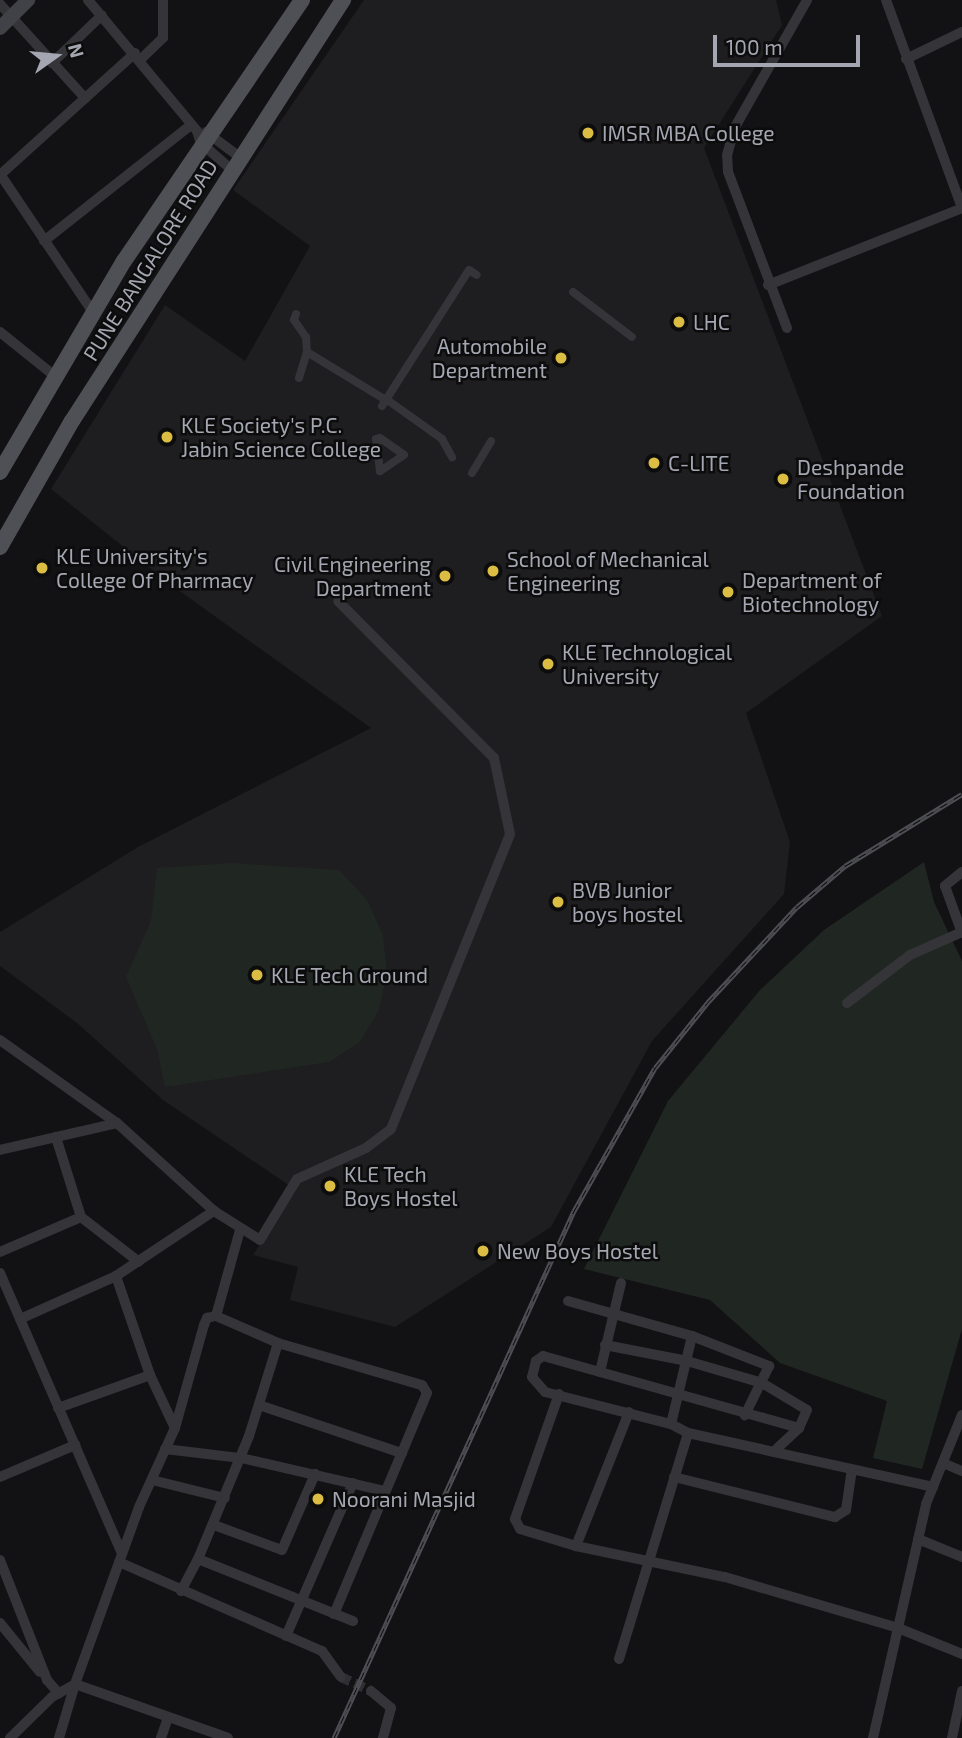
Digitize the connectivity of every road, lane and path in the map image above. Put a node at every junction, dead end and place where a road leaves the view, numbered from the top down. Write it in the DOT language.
graph roads {
  1 [pos="28,0"];
  2 [pos="88,0"];
  3 [pos="163,0"];
  4 [pos="303,0"];
  5 [pos="343,0"];
  6 [pos="807,0"];
  7 [pos="886,0"];
  8 [pos="0,4"];
  9 [pos="102,15"];
  10 [pos="5,23"];
  11 [pos="962,32"];
  12 [pos="138,56"];
  13 [pos="906,59"];
  14 [pos="52,63"];
  15 [pos="85,98"];
  16 [pos="199,133"];
  17 [pos="236,164"];
  18 [pos="0,174"];
  19 [pos="962,208"];
  20 [pos="44,241"];
  21 [pos="477,275"];
  22 [pos="768,285"];
  23 [pos="573,292"];
  24 [pos="94,314"];
  25 [pos="296,314"];
  26 [pos="787,328"];
  27 [pos="0,332"];
  28 [pos="632,337"];
  29 [pos="307,352"];
  30 [pos="56,377"];
  31 [pos="299,378"];
  32 [pos="385,402"];
  33 [pos="491,440"];
  34 [pos="452,457"];
  35 [pos="0,472"];
  36 [pos="472,473"];
  37 [pos="0,547"];
  38 [pos="338,601"];
  39 [pos="962,872"];
  40 [pos="962,932"];
  41 [pos="846,1003"];
  42 [pos="0,1040"];
  43 [pos="117,1123"];
  44 [pos="56,1137"];
  45 [pos="0,1150"];
  46 [pos="214,1211"];
  47 [pos="80,1217"];
  48 [pos="240,1230"];
  49 [pos="0,1252"];
  50 [pos="139,1262"];
  51 [pos="117,1276"];
  52 [pos="1,1277"];
  53 [pos="621,1283"];
  54 [pos="568,1301"];
  55 [pos="613,1312"];
  56 [pos="216,1316"];
  57 [pos="20,1319"];
  58 [pos="692,1336"];
  59 [pos="278,1343"];
  60 [pos="605,1345"];
  61 [pos="687,1361"];
  62 [pos="600,1372"];
  63 [pos="150,1375"];
  64 [pos="762,1383"];
  65 [pos="559,1394"];
  66 [pos="678,1394"];
  67 [pos="259,1405"];
  68 [pos="58,1408"];
  69 [pos="629,1412"];
  70 [pos="745,1415"];
  71 [pos="961,1420"];
  72 [pos="671,1424"];
  73 [pos="799,1427"];
  74 [pos="175,1428"];
  75 [pos="688,1433"];
  76 [pos="75,1444"];
  77 [pos="165,1449"];
  78 [pos="773,1452"];
  79 [pos="402,1453"];
  80 [pos="241,1458"];
  81 [pos="943,1463"];
  82 [pos="852,1469"];
  83 [pos="962,1471"];
  84 [pos="315,1474"];
  85 [pos="0,1476"];
  86 [pos="674,1477"];
  87 [pos="152,1479"];
  88 [pos="353,1483"];
  89 [pos="933,1487"];
  90 [pos="384,1491"];
  91 [pos="225,1498"];
  92 [pos="214,1525"];
  93 [pos="918,1539"];
  94 [pos="576,1546"];
  95 [pos="962,1557"];
  96 [pos="120,1558"];
  97 [pos="198,1559"];
  98 [pos="0,1560"];
  99 [pos="645,1561"];
  100 [pos="181,1591"];
  101 [pos="301,1600"];
  102 [pos="334,1614"];
  103 [pos="353,1621"];
  104 [pos="0,1623"];
  105 [pos="898,1628"];
  106 [pos="286,1636"];
  107 [pos="962,1654"];
  108 [pos="619,1659"];
  109 [pos="341,1676"];
  110 [pos="47,1680"];
  111 [pos="75,1684"];
  112 [pos="371,1691"];
  113 [pos="962,1691"];
  114 [pos="59,1693"];
  115 [pos="168,1718"];
  116 [pos="10,1738"];
  117 [pos="59,1738"];
  118 [pos="161,1738"];
  119 [pos="228,1738"];
  120 [pos="383,1738"];
  121 [pos="873,1738"];
  122 [pos="952,1738"];
  1 -- 10 [label="main road"];
  2 -- 9 [label="street"];
  3 -- 12 [label="street"];
  4 -- 16 [label="main road, PUNE BANGALORE ROAD"];
  5 -- 17 [label="main road, PUNE BANGALORE ROAD"];
  6 -- 22 [label="street"];
  7 -- 13 [label="street"];
  8 -- 10 [label="street"];
  9 -- 12 [label="street"];
  9 -- 14 [label="street"];
  10 -- 14 [label="street"];
  11 -- 13 [label="street"];
  12 -- 15 [label="street"];
  12 -- 16 [label="street"];
  13 -- 19 [label="street"];
  14 -- 15 [label="street"];
  15 -- 18 [label="street"];
  16 -- 17 [label="street"];
  16 -- 20 [label="street"];
  16 -- 24 [label="main road, PUNE BANGALORE ROAD"];
  17 -- 37 [label="main road, PUNE BANGALORE ROAD"];
  18 -- 20 [label="street"];
  19 -- 22 [label="street"];
  20 -- 24 [label="street"];
  21 -- 32 [label="street"];
  22 -- 26 [label="street"];
  23 -- 28 [label="street"];
  24 -- 30 [label="main road, PUNE BANGALORE ROAD"];
  25 -- 29 [label="street"];
  27 -- 30 [label="street"];
  29 -- 31 [label="street"];
  29 -- 32 [label="street"];
  30 -- 35 [label="main road, PUNE BANGALORE ROAD"];
  32 -- 34 [label="street"];
  33 -- 36 [label="street"];
  38 -- 48 [label="street"];
  39 -- 40 [label="street"];
  40 -- 41 [label="street"];
  42 -- 43 [label="street"];
  43 -- 44 [label="street"];
  43 -- 46 [label="street"];
  44 -- 45 [label="street"];
  44 -- 47 [label="street"];
  46 -- 48 [label="street"];
  46 -- 50 [label="street"];
  47 -- 49 [label="street"];
  47 -- 50 [label="street"];
  48 -- 56 [label="street"];
  50 -- 51 [label="street"];
  51 -- 57 [label="street"];
  51 -- 63 [label="street"];
  52 -- 57 [label="street"];
  53 -- 55 [label="street"];
  54 -- 55 [label="street"];
  55 -- 58 [label="street"];
  55 -- 60 [label="street"];
  56 -- 59 [label="street"];
  56 -- 74 [label="street"];
  57 -- 68 [label="street"];
  58 -- 61 [label="street"];
  58 -- 64 [label="street"];
  59 -- 67 [label="street"];
  59 -- 79 [label="street"];
  60 -- 61 [label="street"];
  60 -- 62 [label="street"];
  61 -- 64 [label="street"];
  61 -- 66 [label="street"];
  62 -- 65 [label="street"];
  62 -- 66 [label="street"];
  63 -- 68 [label="street"];
  63 -- 74 [label="street"];
  64 -- 70 [label="street"];
  64 -- 73 [label="street"];
  65 -- 69 [label="street"];
  65 -- 94 [label="street"];
  66 -- 70 [label="street"];
  66 -- 72 [label="street"];
  67 -- 79 [label="street"];
  67 -- 80 [label="street"];
  68 -- 76 [label="street"];
  69 -- 72 [label="street"];
  69 -- 94 [label="street"];
  70 -- 73 [label="street"];
  71 -- 81 [label="street"];
  72 -- 75 [label="street"];
  73 -- 78 [label="street"];
  74 -- 77 [label="street"];
  75 -- 78 [label="street"];
  75 -- 86 [label="street"];
  76 -- 85 [label="street"];
  76 -- 96 [label="street"];
  77 -- 80 [label="street"];
  77 -- 87 [label="street"];
  78 -- 82 [label="street"];
  79 -- 90 [label="street"];
  80 -- 84 [label="street"];
  80 -- 91 [label="street"];
  81 -- 83 [label="street"];
  81 -- 89 [label="street"];
  82 -- 86 [label="street"];
  82 -- 89 [label="street"];
  84 -- 88 [label="street"];
  84 -- 92 [label="street"];
  86 -- 99 [label="street"];
  87 -- 91 [label="street"];
  87 -- 96 [label="street"];
  88 -- 90 [label="street"];
  88 -- 101 [label="street"];
  89 -- 93 [label="street"];
  90 -- 102 [label="street"];
  91 -- 92 [label="street"];
  92 -- 97 [label="street"];
  93 -- 95 [label="street"];
  93 -- 105 [label="street"];
  94 -- 99 [label="street"];
  96 -- 100 [label="street"];
  96 -- 111 [label="street"];
  97 -- 100 [label="street"];
  97 -- 101 [label="street"];
  98 -- 110 [label="street"];
  99 -- 105 [label="street"];
  99 -- 108 [label="street"];
  100 -- 106 [label="street"];
  101 -- 102 [label="street"];
  101 -- 106 [label="street"];
  102 -- 103 [label="street"];
  104 -- 110 [label="street"];
  105 -- 107 [label="street"];
  105 -- 121 [label="street"];
  106 -- 109 [label="street"];
  110 -- 114 [label="street"];
  111 -- 114 [label="street"];
  111 -- 115 [label="street"];
  111 -- 117 [label="street"];
  112 -- 120 [label="street"];
  113 -- 122 [label="street"];
  114 -- 116 [label="street"];
  115 -- 118 [label="street"];
  115 -- 119 [label="street"];
}
